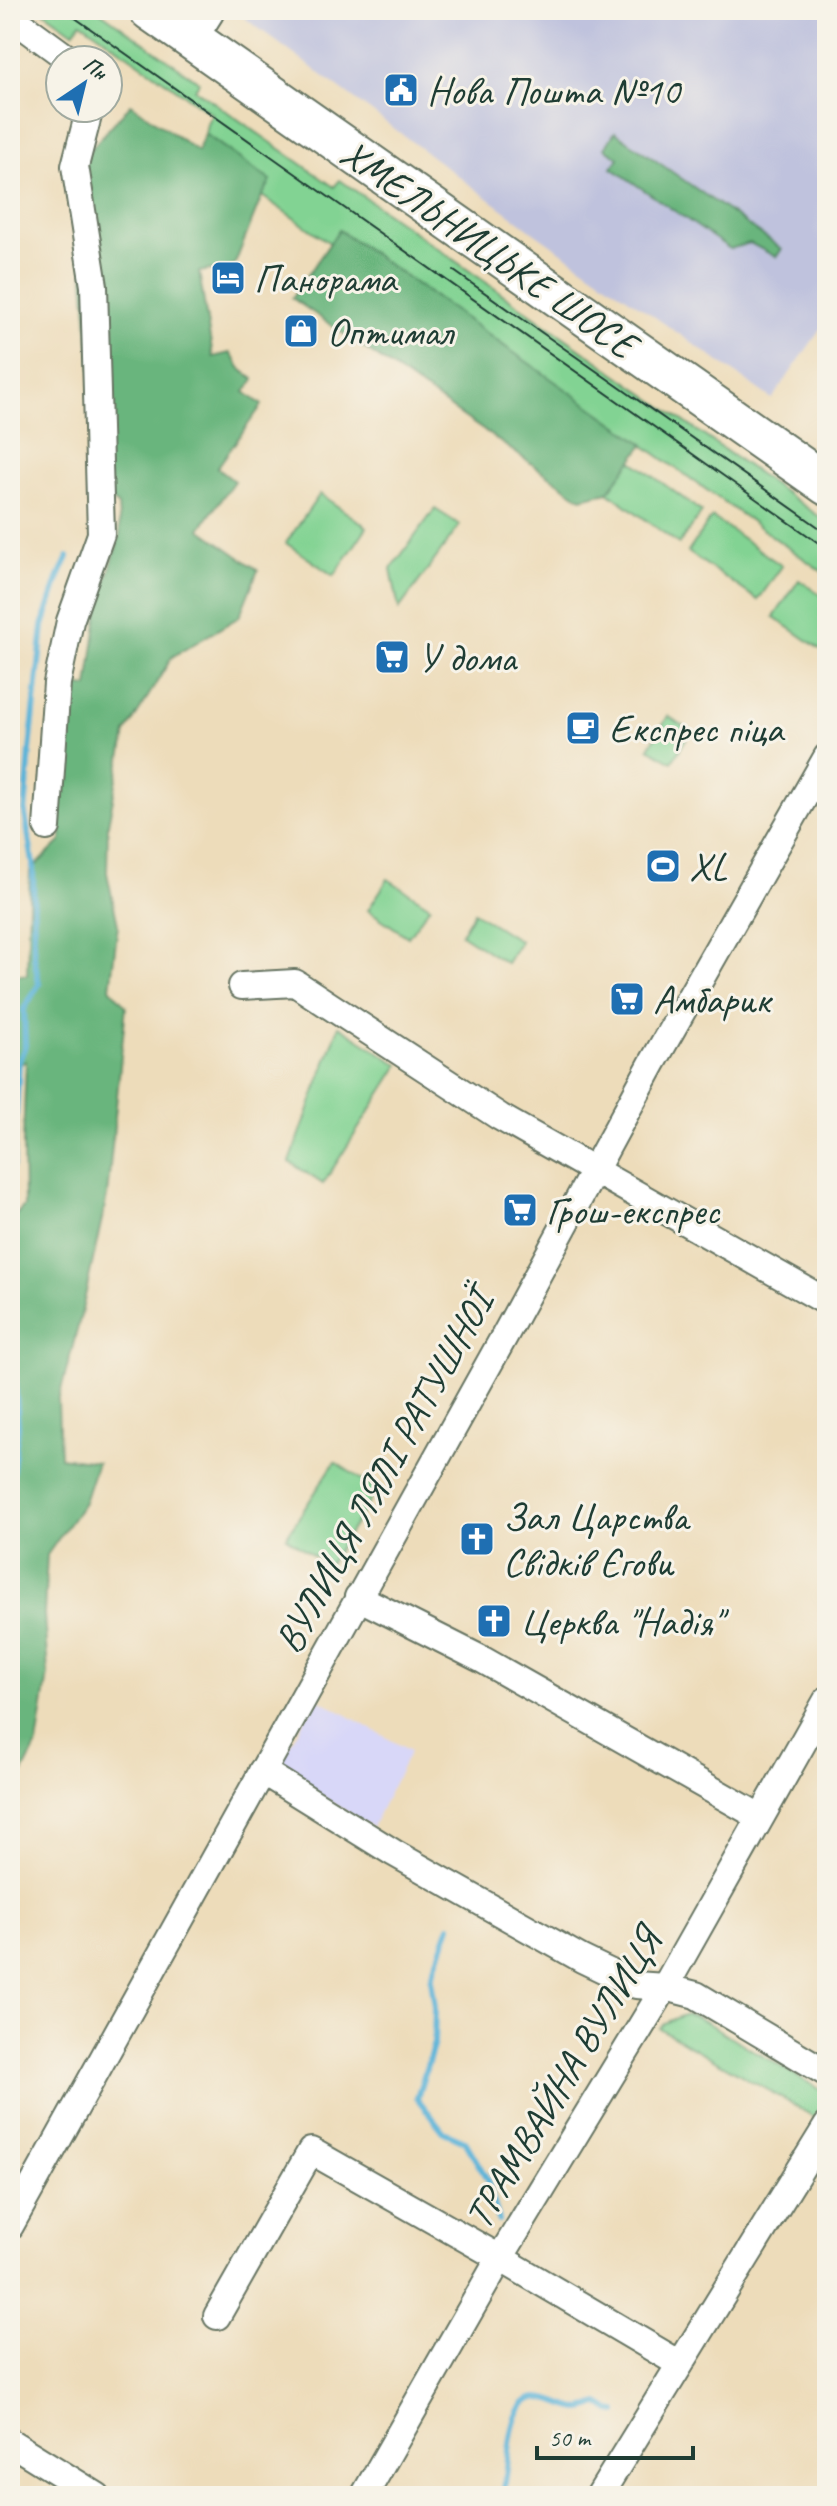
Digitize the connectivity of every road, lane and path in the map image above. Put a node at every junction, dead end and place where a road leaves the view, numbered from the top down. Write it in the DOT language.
graph roads {
  1 [pos="150,10"];
  2 [pos="10,16"];
  3 [pos="197,24"];
  4 [pos="48,44"];
  5 [pos="86,124"];
  6 [pos="827,485"];
  7 [pos="827,757"];
  8 [pos="47,827"];
  9 [pos="242,986"];
  10 [pos="593,1171"];
  11 [pos="827,1302"];
  12 [pos="358,1597"];
  13 [pos="827,1700"];
  14 [pos="262,1771"];
  15 [pos="760,1817"];
  16 [pos="665,1987"];
  17 [pos="827,2073"];
  18 [pos="827,2126"];
  19 [pos="10,2226"];
  20 [pos="500,2258"];
  21 [pos="217,2316"];
  22 [pos="680,2364"];
  23 [pos="10,2442"];
  24 [pos="97,2496"];
  25 [pos="364,2496"];
  26 [pos="599,2496"];
  1 -- 3 [label="main road, ХМЕЛЬНИЦЬКЕ ШОСЕ"];
  2 -- 4 [label="street"];
  3 -- 6 [label="main road, ХМЕЛЬНИЦЬКЕ ШОСЕ"];
  5 -- 8 [label="street"];
  7 -- 10 [label="street, ВУЛИЦЯ ЛЯЛІ РАТУШНОЇ"];
  9 -- 10 [label="street"];
  10 -- 11 [label="street"];
  10 -- 12 [label="street, ВУЛИЦЯ ЛЯЛІ РАТУШНОЇ"];
  12 -- 14 [label="street, ВУЛИЦЯ ЛЯЛІ РАТУШНОЇ"];
  12 -- 15 [label="street"];
  13 -- 15 [label="street, ТРАМВАЙНА ВУЛИЦЯ"];
  14 -- 16 [label="street"];
  14 -- 19 [label="street, ВУЛИЦЯ ЛЯЛІ РАТУШНОЇ"];
  15 -- 16 [label="street, ТРАМВАЙНА ВУЛИЦЯ"];
  16 -- 17 [label="street"];
  16 -- 20 [label="street, ТРАМВАЙНА ВУЛИЦЯ"];
  18 -- 22 [label="street"];
  20 -- 21 [label="street"];
  20 -- 22 [label="street"];
  20 -- 25 [label="street, ТРАМВАЙНА ВУЛИЦЯ"];
  22 -- 26 [label="street"];
  23 -- 24 [label="street"];
}
